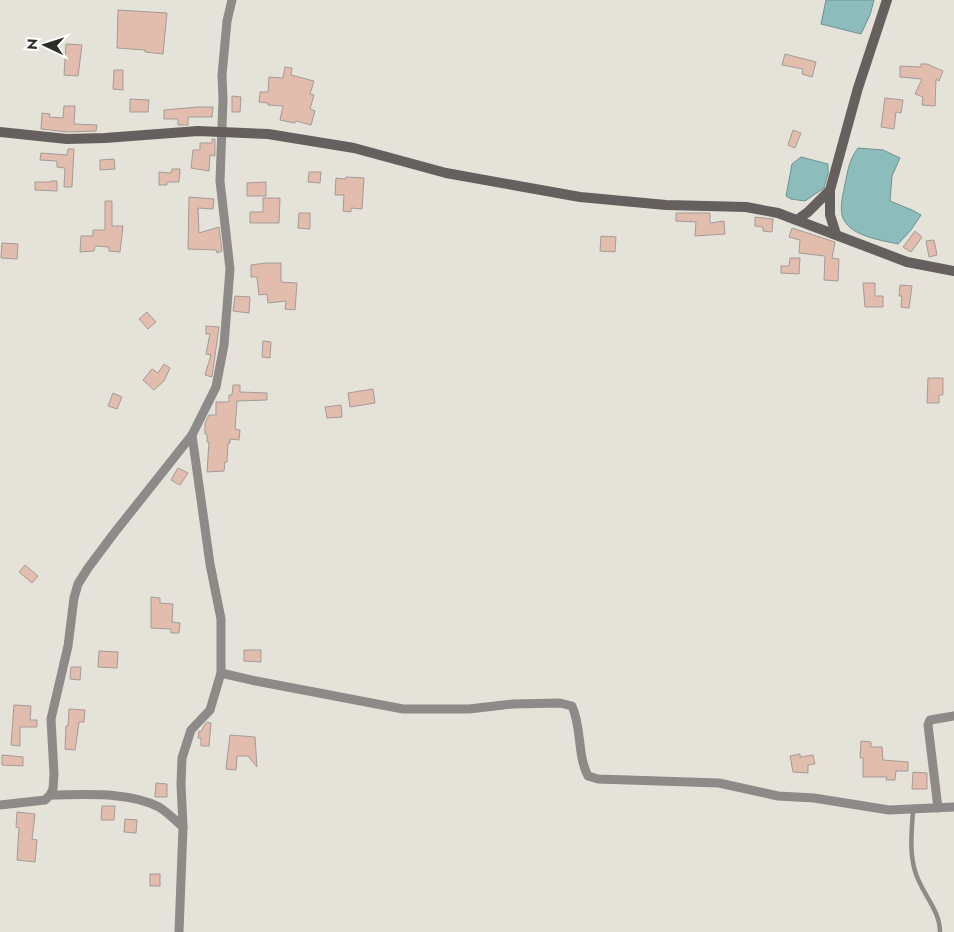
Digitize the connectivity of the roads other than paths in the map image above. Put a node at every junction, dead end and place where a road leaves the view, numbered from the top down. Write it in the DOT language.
graph roads {
  1 [pos="232,0"];
  2 [pos="888,0"];
  3 [pos="0,132"];
  4 [pos="221,132"];
  5 [pos="830,190"];
  6 [pos="796,220"];
  7 [pos="836,234"];
  8 [pos="954,271"];
  9 [pos="192,435"];
  10 [pos="221,673"];
  11 [pos="954,716"];
  12 [pos="50,795"];
  13 [pos="0,806"];
  14 [pos="954,807"];
  15 [pos="938,808"];
  16 [pos="913,809"];
  17 [pos="183,827"];
  18 [pos="178,932"];
  19 [pos="940,932"];
  1 -- 4 [label="street"];
  2 -- 5 [label="main road"];
  3 -- 4 [label="main road"];
  4 -- 6 [label="main road"];
  4 -- 9 [label="street"];
  5 -- 6 [label="main road"];
  5 -- 7 [label="main road"];
  6 -- 7 [label="main road"];
  7 -- 8 [label="main road"];
  9 -- 10 [label="street"];
  9 -- 12 [label="street"];
  10 -- 16 [label="street"];
  10 -- 17 [label="street"];
  11 -- 15 [label="street"];
  12 -- 13 [label="street"];
  12 -- 17 [label="street"];
  14 -- 15 [label="street"];
  15 -- 16 [label="street"];
  16 -- 19 [label="lane"];
  17 -- 18 [label="street"];
}
